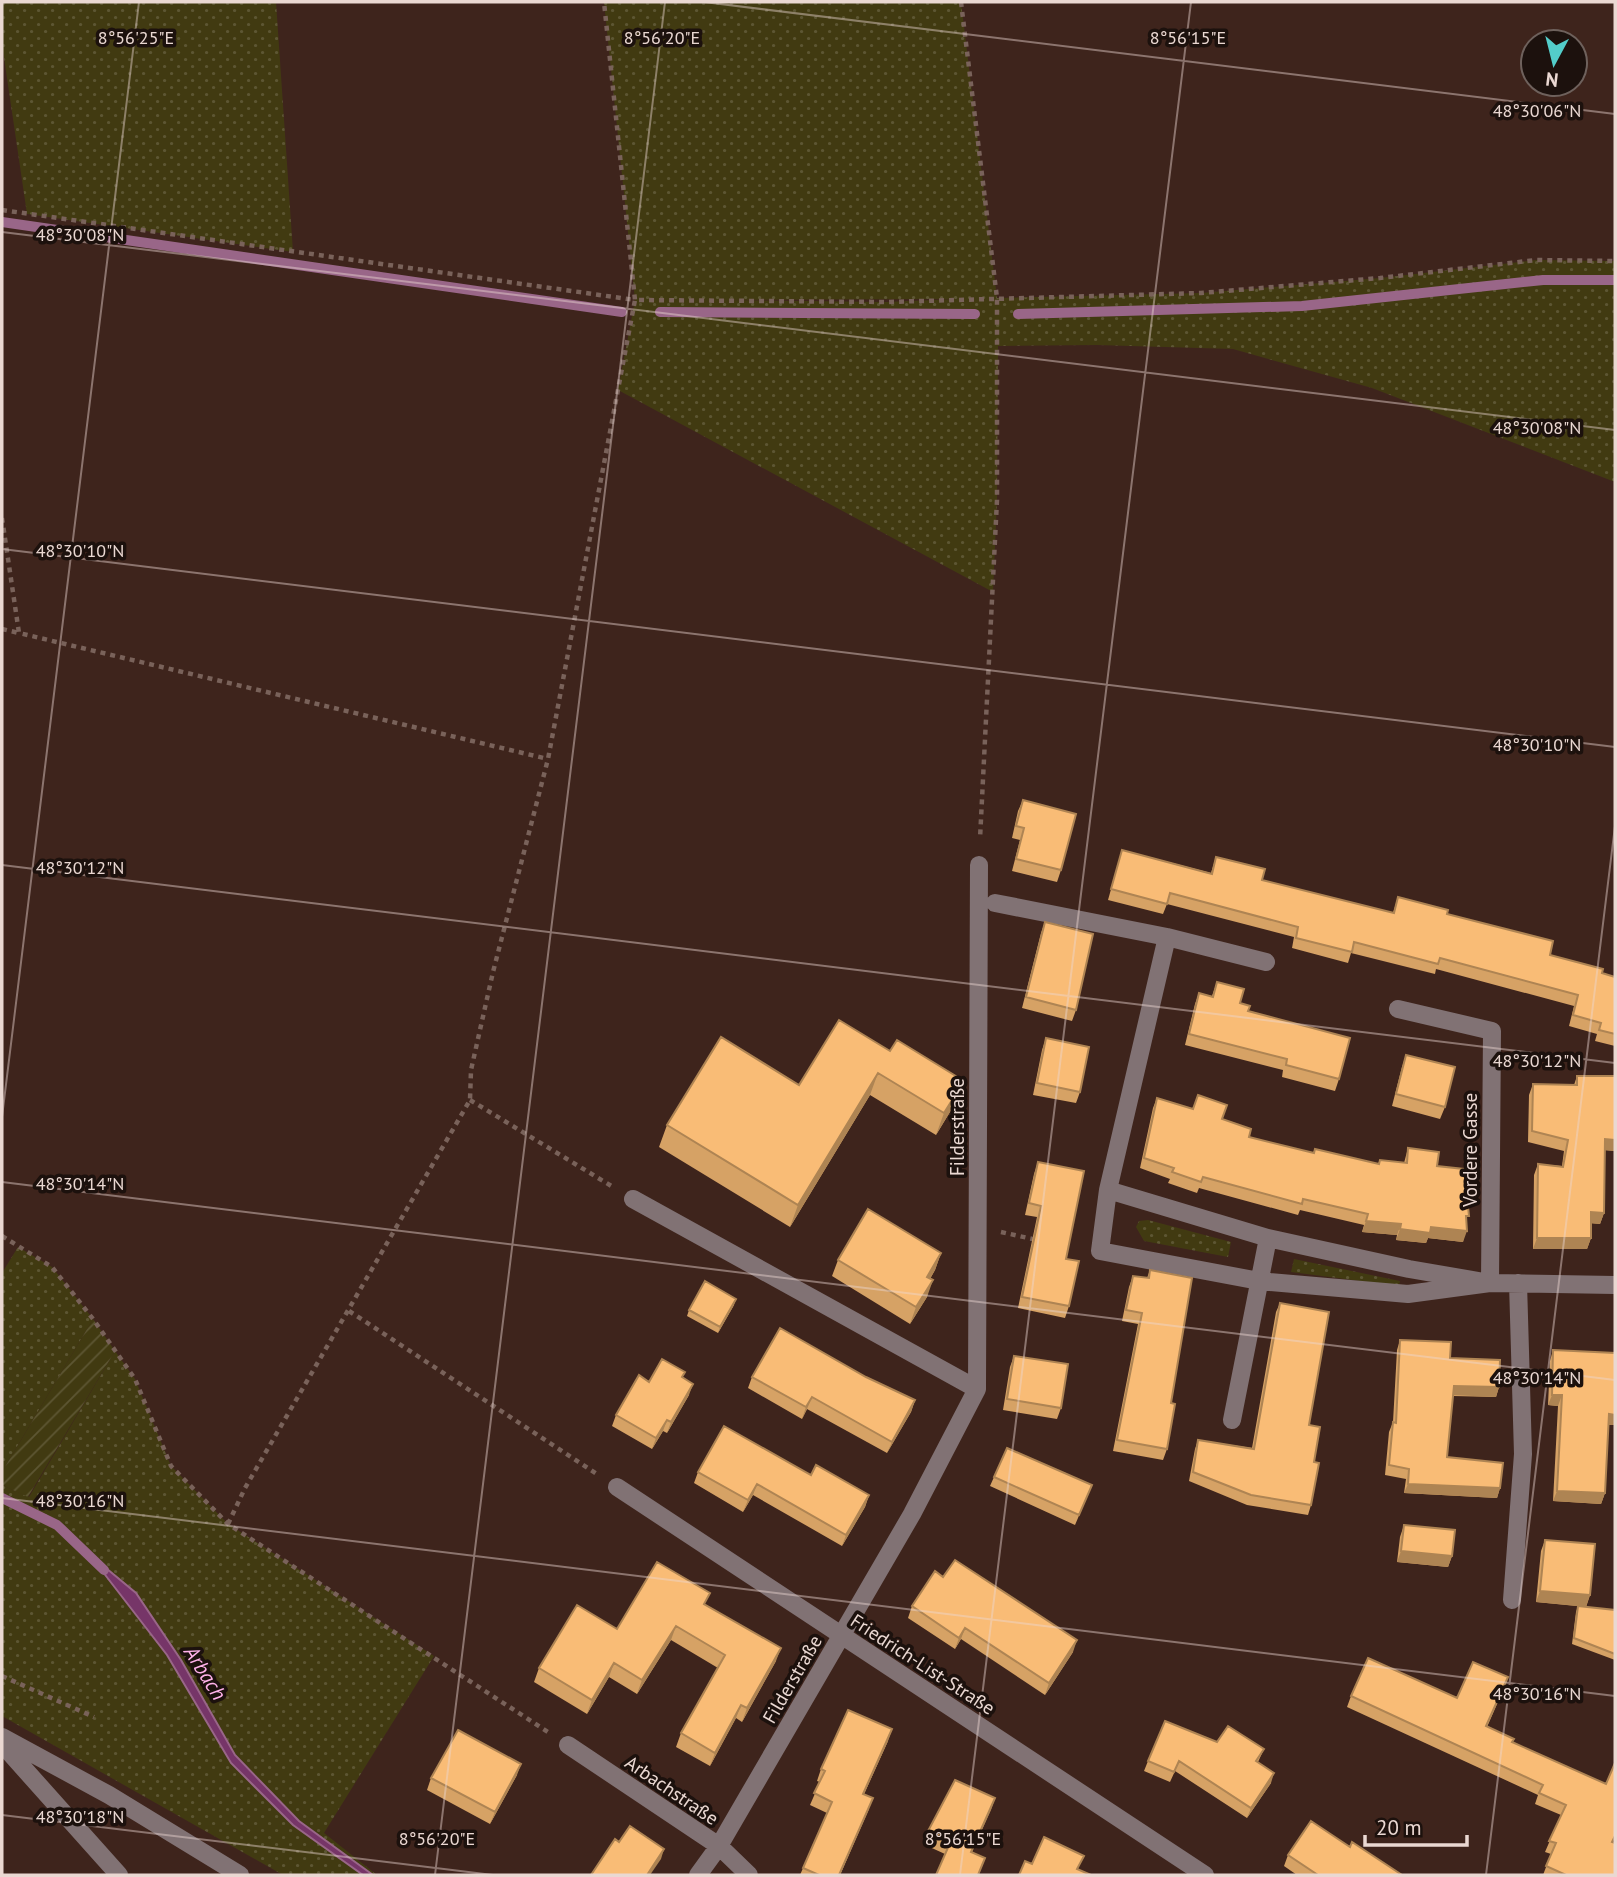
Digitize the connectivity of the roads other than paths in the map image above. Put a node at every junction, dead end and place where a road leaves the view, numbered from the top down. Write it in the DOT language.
graph roads {
  1 [pos="979,865"];
  2 [pos="995,903"];
  3 [pos="1167,937"];
  4 [pos="1266,962"];
  5 [pos="1398,1009"];
  6 [pos="1108,1189"];
  7 [pos="634,1199"];
  8 [pos="1268,1238"];
  9 [pos="1259,1282"];
  10 [pos="1490,1283"];
  11 [pos="1518,1283"];
  12 [pos="1615,1285"];
  13 [pos="977,1389"];
  14 [pos="1232,1420"];
  15 [pos="617,1487"];
  16 [pos="1512,1600"];
  17 [pos="842,1635"];
  18 [pos="2,1737"];
  19 [pos="2,1744"];
  20 [pos="568,1745"];
  21 [pos="719,1846"];
  22 [pos="118,1875"];
  23 [pos="240,1875"];
  24 [pos="698,1875"];
  25 [pos="749,1875"];
  26 [pos="1205,1875"];
  1 -- 13 [label="street, Filderstraße"];
  2 -- 3 [label="street"];
  3 -- 4 [label="street"];
  3 -- 6 [label="street"];
  5 -- 10 [label="street, Vordere Gasse"];
  6 -- 8 [label="street"];
  6 -- 9 [label="street"];
  7 -- 13 [label="street"];
  8 -- 9 [label="street"];
  8 -- 10 [label="street"];
  9 -- 10 [label="street"];
  9 -- 14 [label="street"];
  10 -- 11 [label="street"];
  11 -- 12 [label="street"];
  11 -- 16 [label="street"];
  13 -- 17 [label="street, Filderstraße"];
  15 -- 17 [label="street, Friedrich-List-Straße"];
  17 -- 21 [label="street, Filderstraße"];
  17 -- 26 [label="street, Friedrich-List-Straße"];
  18 -- 23 [label="street"];
  19 -- 22 [label="street"];
  20 -- 21 [label="street, Arbachstraße"];
  21 -- 24 [label="street, Filderstraße"];
  21 -- 25 [label="street, Arbachstraße"];
}
